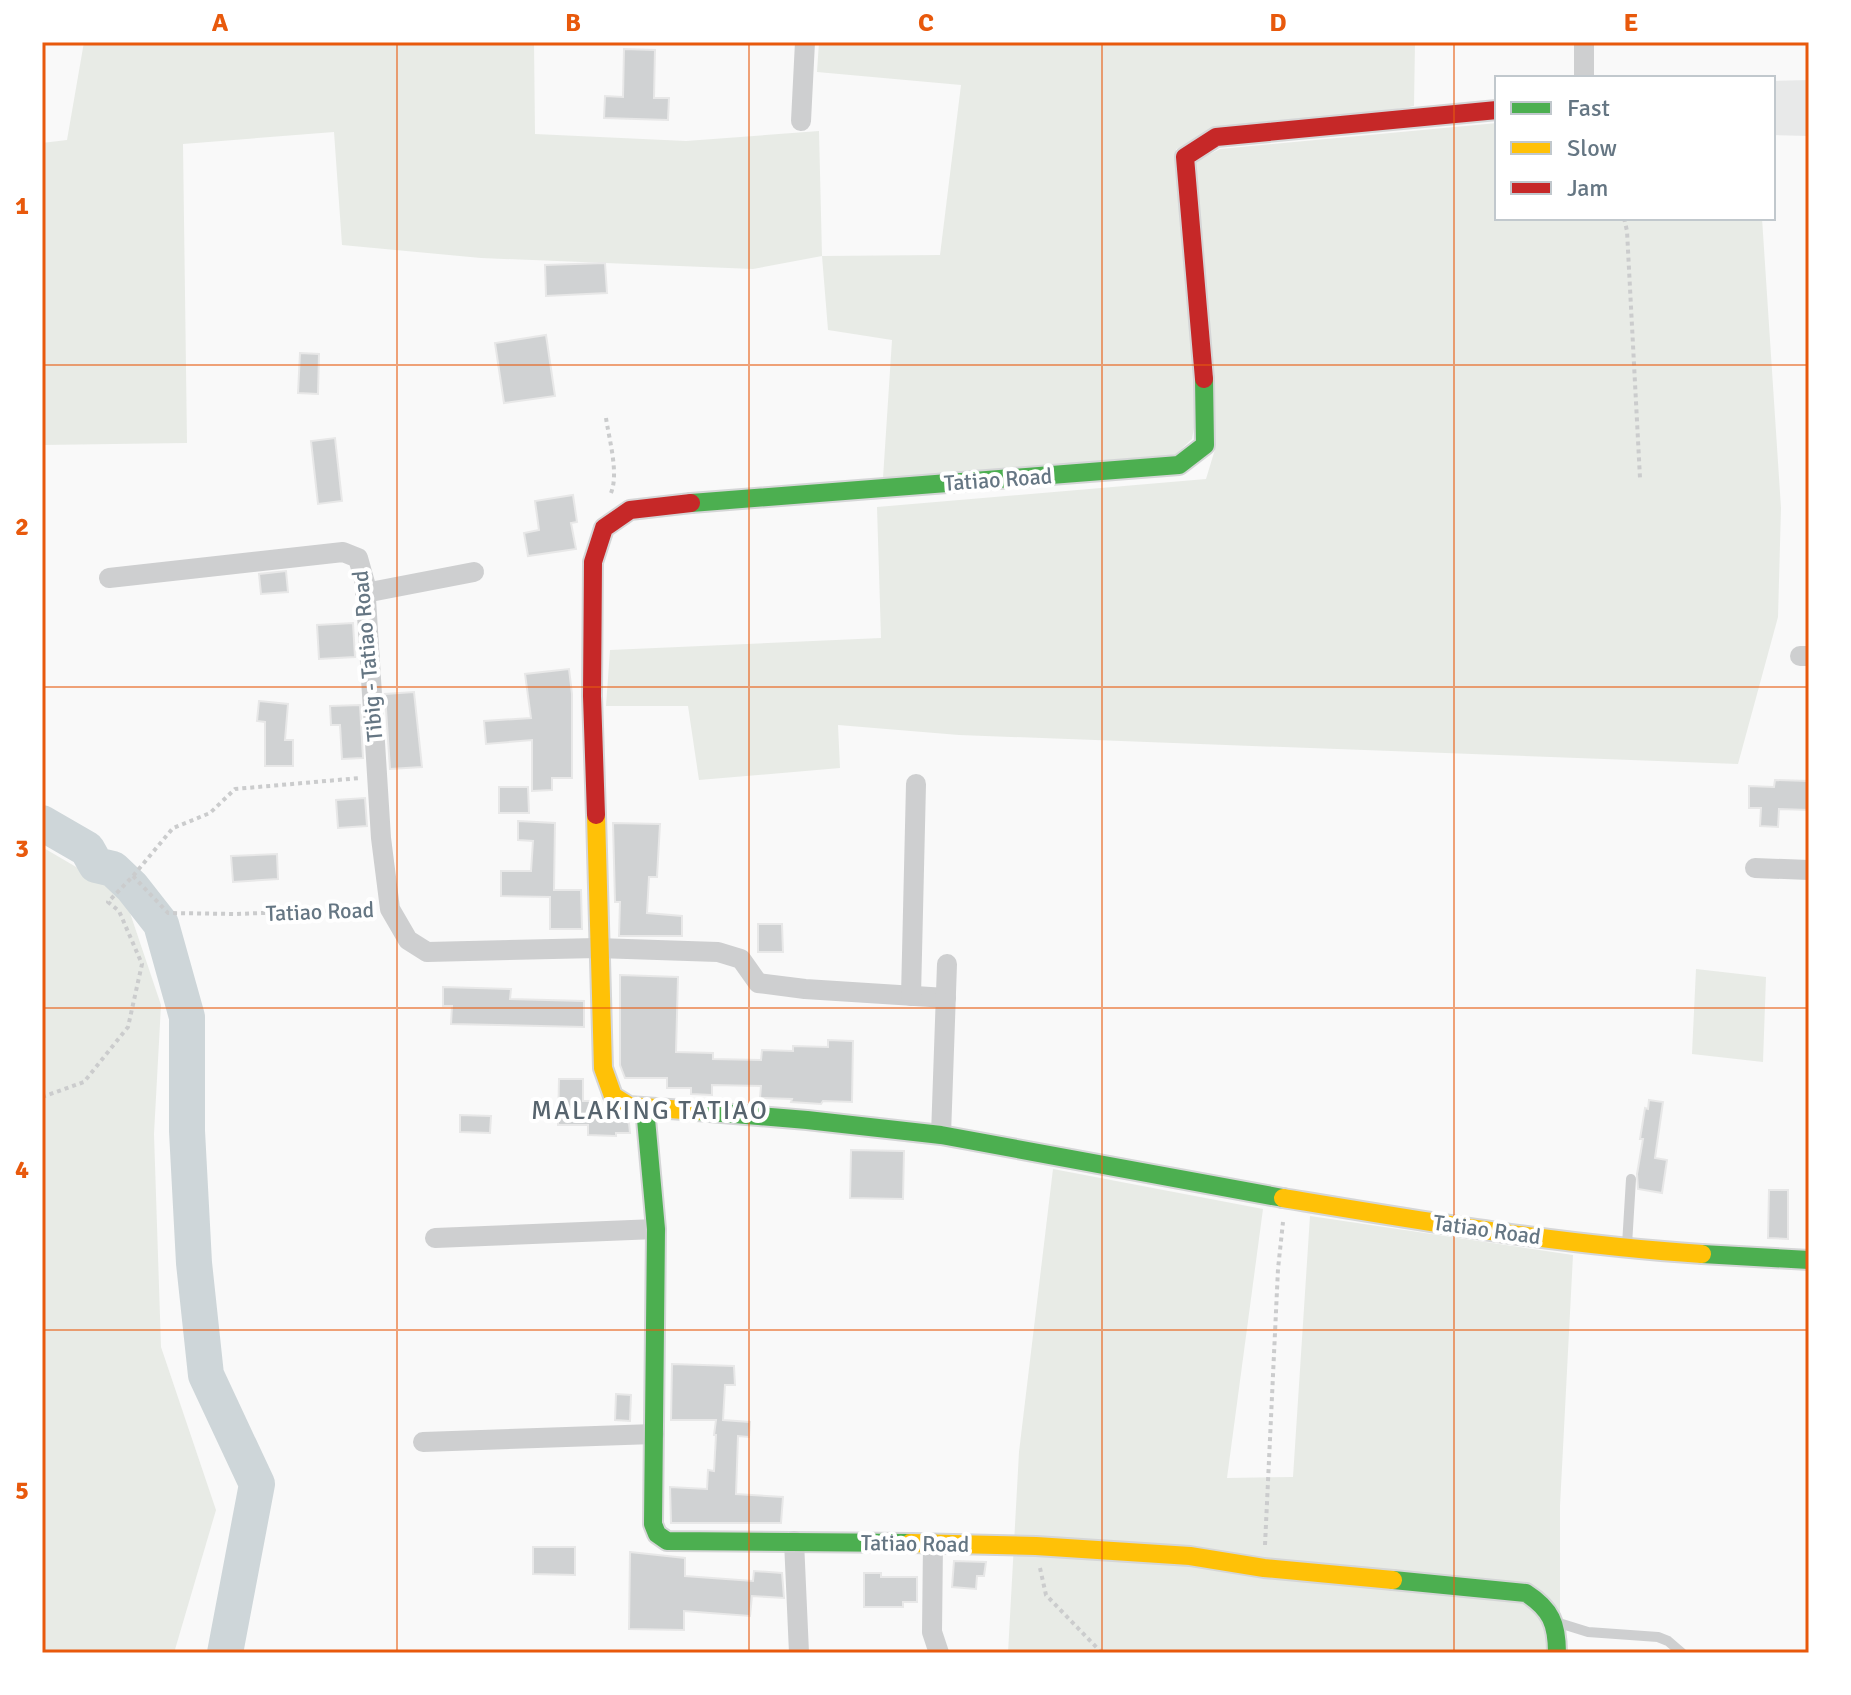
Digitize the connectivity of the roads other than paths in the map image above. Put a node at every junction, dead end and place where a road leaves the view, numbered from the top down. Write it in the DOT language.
graph roads {
  1 [pos="805,42"];
  2 [pos="1584,42"];
  3 [pos="1584,76"];
  4 [pos="1495,110"];
  5 [pos="801,121"];
  6 [pos="474,572"];
  7 [pos="109,578"];
  8 [pos="365,593"];
  9 [pos="916,784"];
  10 [pos="1755,868"];
  11 [pos="1809,870"];
  12 [pos="390,909"];
  13 [pos="597,948"];
  14 [pos="947,964"];
  15 [pos="911,996"];
  16 [pos="946,998"];
  17 [pos="645,1108"];
  18 [pos="941,1135"];
  19 [pos="1631,1179"];
  20 [pos="656,1229"];
  21 [pos="435,1238"];
  22 [pos="1627,1247"];
  23 [pos="1809,1260"];
  24 [pos="654,1434"];
  25 [pos="423,1442"];
  26 [pos="794,1541"];
  27 [pos="933,1543"];
  28 [pos="1553,1620"];
  29 [pos="799,1653"];
  30 [pos="939,1653"];
  31 [pos="1557,1653"];
  32 [pos="1682,1653"];
  1 -- 5 [label="street"];
  2 -- 3 [label="street"];
  4 -- 13 [label="street, Tatiao Road"];
  6 -- 8 [label="street"];
  7 -- 8 [label="street, Tibig - Tatiao Road"];
  8 -- 12 [label="street, Tibig - Tatiao Road"];
  9 -- 15 [label="street"];
  10 -- 11 [label="street"];
  12 -- 13 [label="street, Tatiao Road"];
  13 -- 15 [label="street"];
  13 -- 17 [label="street, Tatiao Road"];
  14 -- 16 [label="street"];
  15 -- 16 [label="street"];
  16 -- 18 [label="street"];
  17 -- 18 [label="street, Tatiao Road"];
  17 -- 20 [label="street, Tatiao Road"];
  18 -- 22 [label="street, Tatiao Road"];
  19 -- 22 [label="lane"];
  20 -- 21 [label="street"];
  20 -- 24 [label="street, Tatiao Road"];
  22 -- 23 [label="street, Tatiao Road"];
  24 -- 25 [label="street"];
  24 -- 26 [label="street, Tatiao Road"];
  26 -- 27 [label="street, Tatiao Road"];
  26 -- 29 [label="street"];
  27 -- 28 [label="street, Tatiao Road"];
  27 -- 30 [label="street"];
  28 -- 31 [label="street"];
  28 -- 32 [label="lane"];
}
